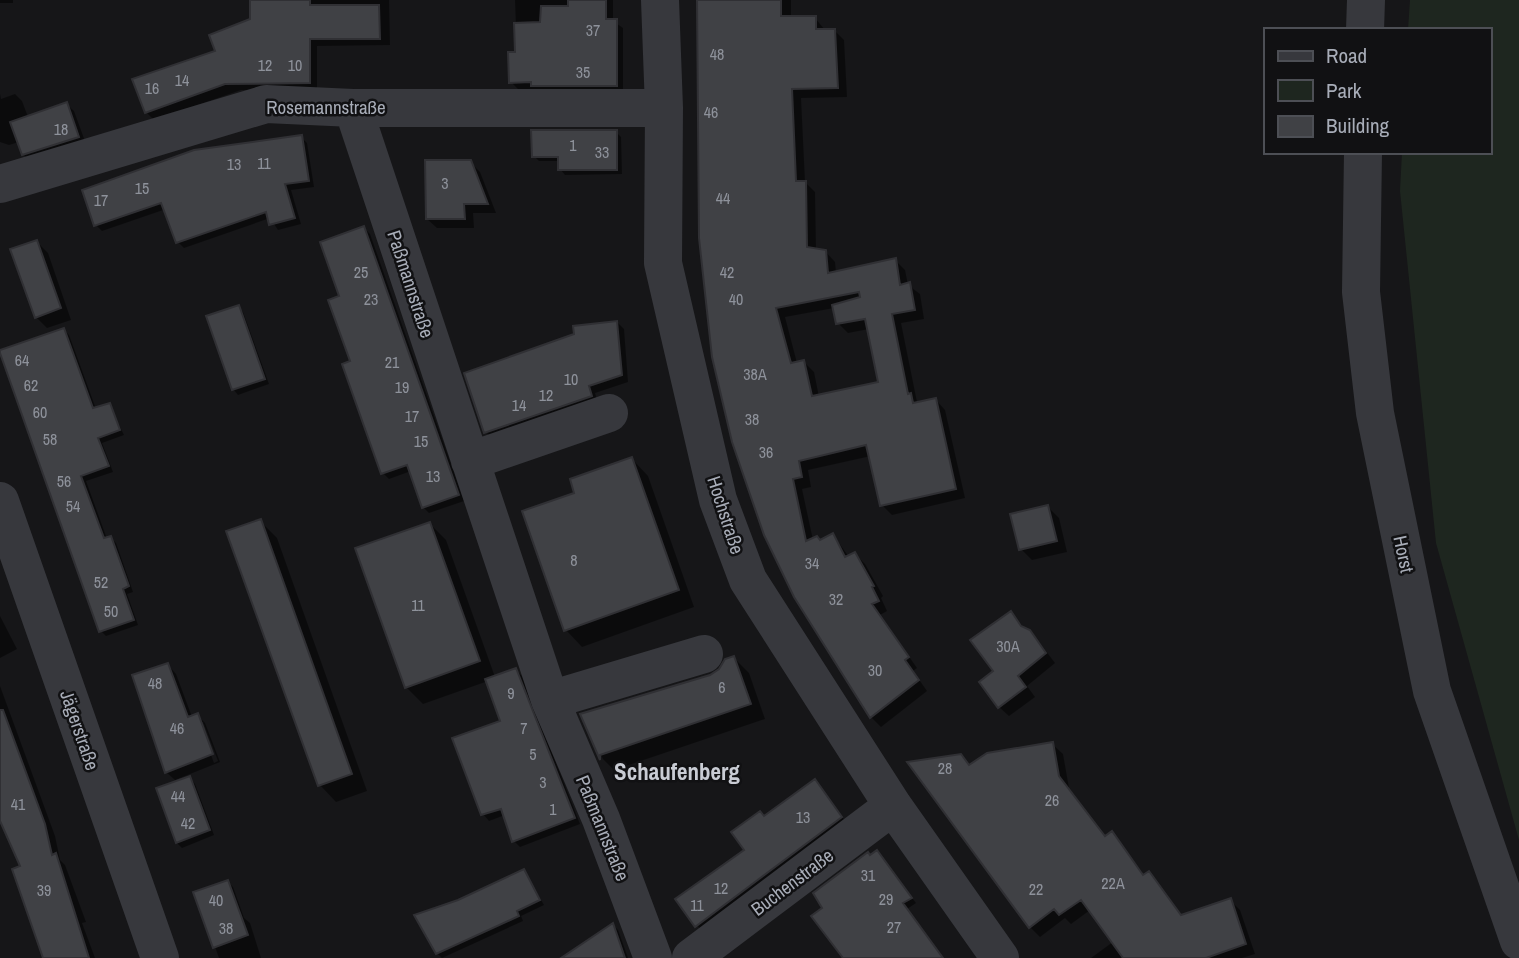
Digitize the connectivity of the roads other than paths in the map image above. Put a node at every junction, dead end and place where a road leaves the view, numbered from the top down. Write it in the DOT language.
graph roads {
  1 [pos="660,0"];
  2 [pos="1366,0"];
  3 [pos="1365,28"];
  4 [pos="353,108"];
  5 [pos="664,108"];
  6 [pos="1363,154"];
  7 [pos="0,184"];
  8 [pos="609,413"];
  9 [pos="470,461"];
  10 [pos="0,501"];
  11 [pos="704,654"];
  12 [pos="550,700"];
  13 [pos="893,806"];
  14 [pos="1519,942"];
  15 [pos="159,958"];
  16 [pos="653,958"];
  17 [pos="691,958"];
  18 [pos="1000,958"];
  1 -- 5 [label="street, Hochstraße"];
  2 -- 3 [label="street"];
  4 -- 5 [label="street, Rosemannstraße"];
  4 -- 7 [label="street, Rosemannstraße"];
  4 -- 9 [label="street, Paßmannstraße"];
  5 -- 13 [label="street, Hochstraße"];
  6 -- 14 [label="street, Horst"];
  8 -- 9 [label="street"];
  9 -- 12 [label="street, Paßmannstraße"];
  10 -- 15 [label="street, Jägerstraße"];
  11 -- 12 [label="street"];
  12 -- 16 [label="street, Paßmannstraße"];
  13 -- 17 [label="street, Buchenstraße"];
  13 -- 18 [label="street, Hochstraße"];
}
